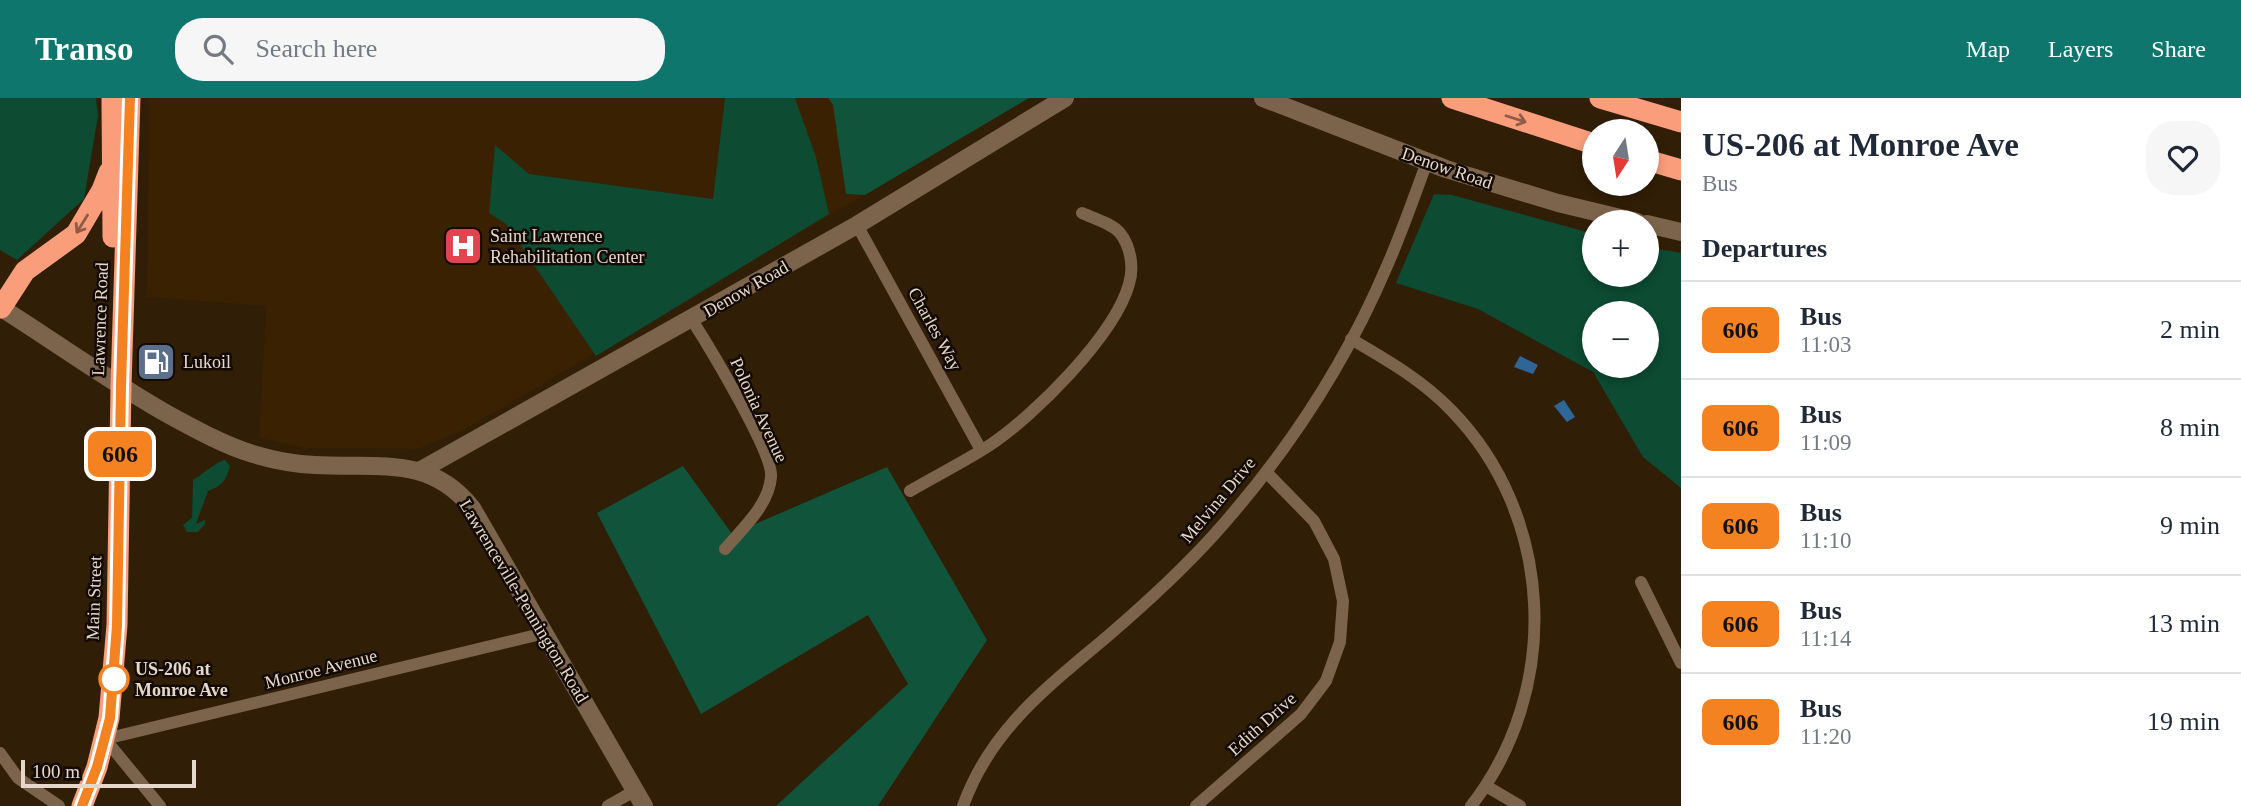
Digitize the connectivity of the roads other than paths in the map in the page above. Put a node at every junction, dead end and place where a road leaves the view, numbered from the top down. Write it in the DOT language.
graph roads {
  1 [pos="112,98"];
  2 [pos="130,98"];
  3 [pos="1065,98"];
  4 [pos="1263,98"];
  5 [pos="1452,98"];
  6 [pos="1600,98"];
  7 [pos="1681,122"];
  8 [pos="1582,140"];
  9 [pos="1427,162"];
  10 [pos="112,163"];
  11 [pos="1659,164"];
  12 [pos="1681,170"];
  13 [pos="1591,210"];
  14 [pos="1082,213"];
  15 [pos="858,225"];
  16 [pos="1659,227"];
  17 [pos="1681,232"];
  18 [pos="25,271"];
  19 [pos="0,281"];
  20 [pos="1,307"];
  21 [pos="692,320"];
  22 [pos="1351,339"];
  23 [pos="121,386"];
  24 [pos="981,450"];
  25 [pos="421,470"];
  26 [pos="1266,472"];
  27 [pos="910,491"];
  28 [pos="725,548"];
  29 [pos="1641,582"];
  30 [pos="545,633"];
  31 [pos="1681,663"];
  32 [pos="105,739"];
  33 [pos="0,753"];
  34 [pos="1486,786"];
  35 [pos="640,798"];
  36 [pos="59,806"];
  37 [pos="82,806"];
  38 [pos="160,806"];
  39 [pos="608,806"];
  40 [pos="963,806"];
  41 [pos="1196,806"];
  42 [pos="1471,806"];
  43 [pos="1520,806"];
  1 -- 10 [label="highway, Lawrence Road"];
  2 -- 23 [label="highway, Lawrence Road"];
  3 -- 15 [label="street, Denow Road"];
  4 -- 9 [label="street, Denow Road"];
  5 -- 8 [label="highway, one-way"];
  6 -- 7 [label="highway"];
  9 -- 13 [label="street, Denow Road"];
  9 -- 22 [label="street, Melvina Drive"];
  10 -- 18 [label="highway, one-way"];
  10 -- 23 [label="highway, Lawrence Road"];
  11 -- 12 [label="highway"];
  14 -- 24 [label="street"];
  15 -- 21 [label="street, Denow Road"];
  15 -- 24 [label="street, Charles Way"];
  16 -- 17 [label="street"];
  18 -- 19 [label="highway"];
  18 -- 20 [label="highway"];
  20 -- 23 [label="street, Lawrenceville-Pennington Road"];
  21 -- 25 [label="street, Denow Road"];
  21 -- 28 [label="street, Polonia Avenue"];
  22 -- 26 [label="street, Melvina Drive"];
  22 -- 34 [label="street"];
  23 -- 25 [label="street, Lawrenceville-Pennington Road"];
  23 -- 32 [label="highway, Main Street"];
  24 -- 27 [label="street"];
  25 -- 30 [label="street, Lawrenceville-Pennington Road"];
  26 -- 40 [label="street, Melvina Drive"];
  26 -- 41 [label="street, Edith Drive"];
  29 -- 31 [label="street"];
  30 -- 32 [label="street, Monroe Avenue"];
  30 -- 35 [label="street, Lawrenceville-Pennington Road"];
  32 -- 37 [label="highway, Main Street"];
  32 -- 38 [label="street"];
  33 -- 36 [label="street"];
  34 -- 42 [label="street"];
  34 -- 43 [label="street"];
  35 -- 39 [label="street"];
}
